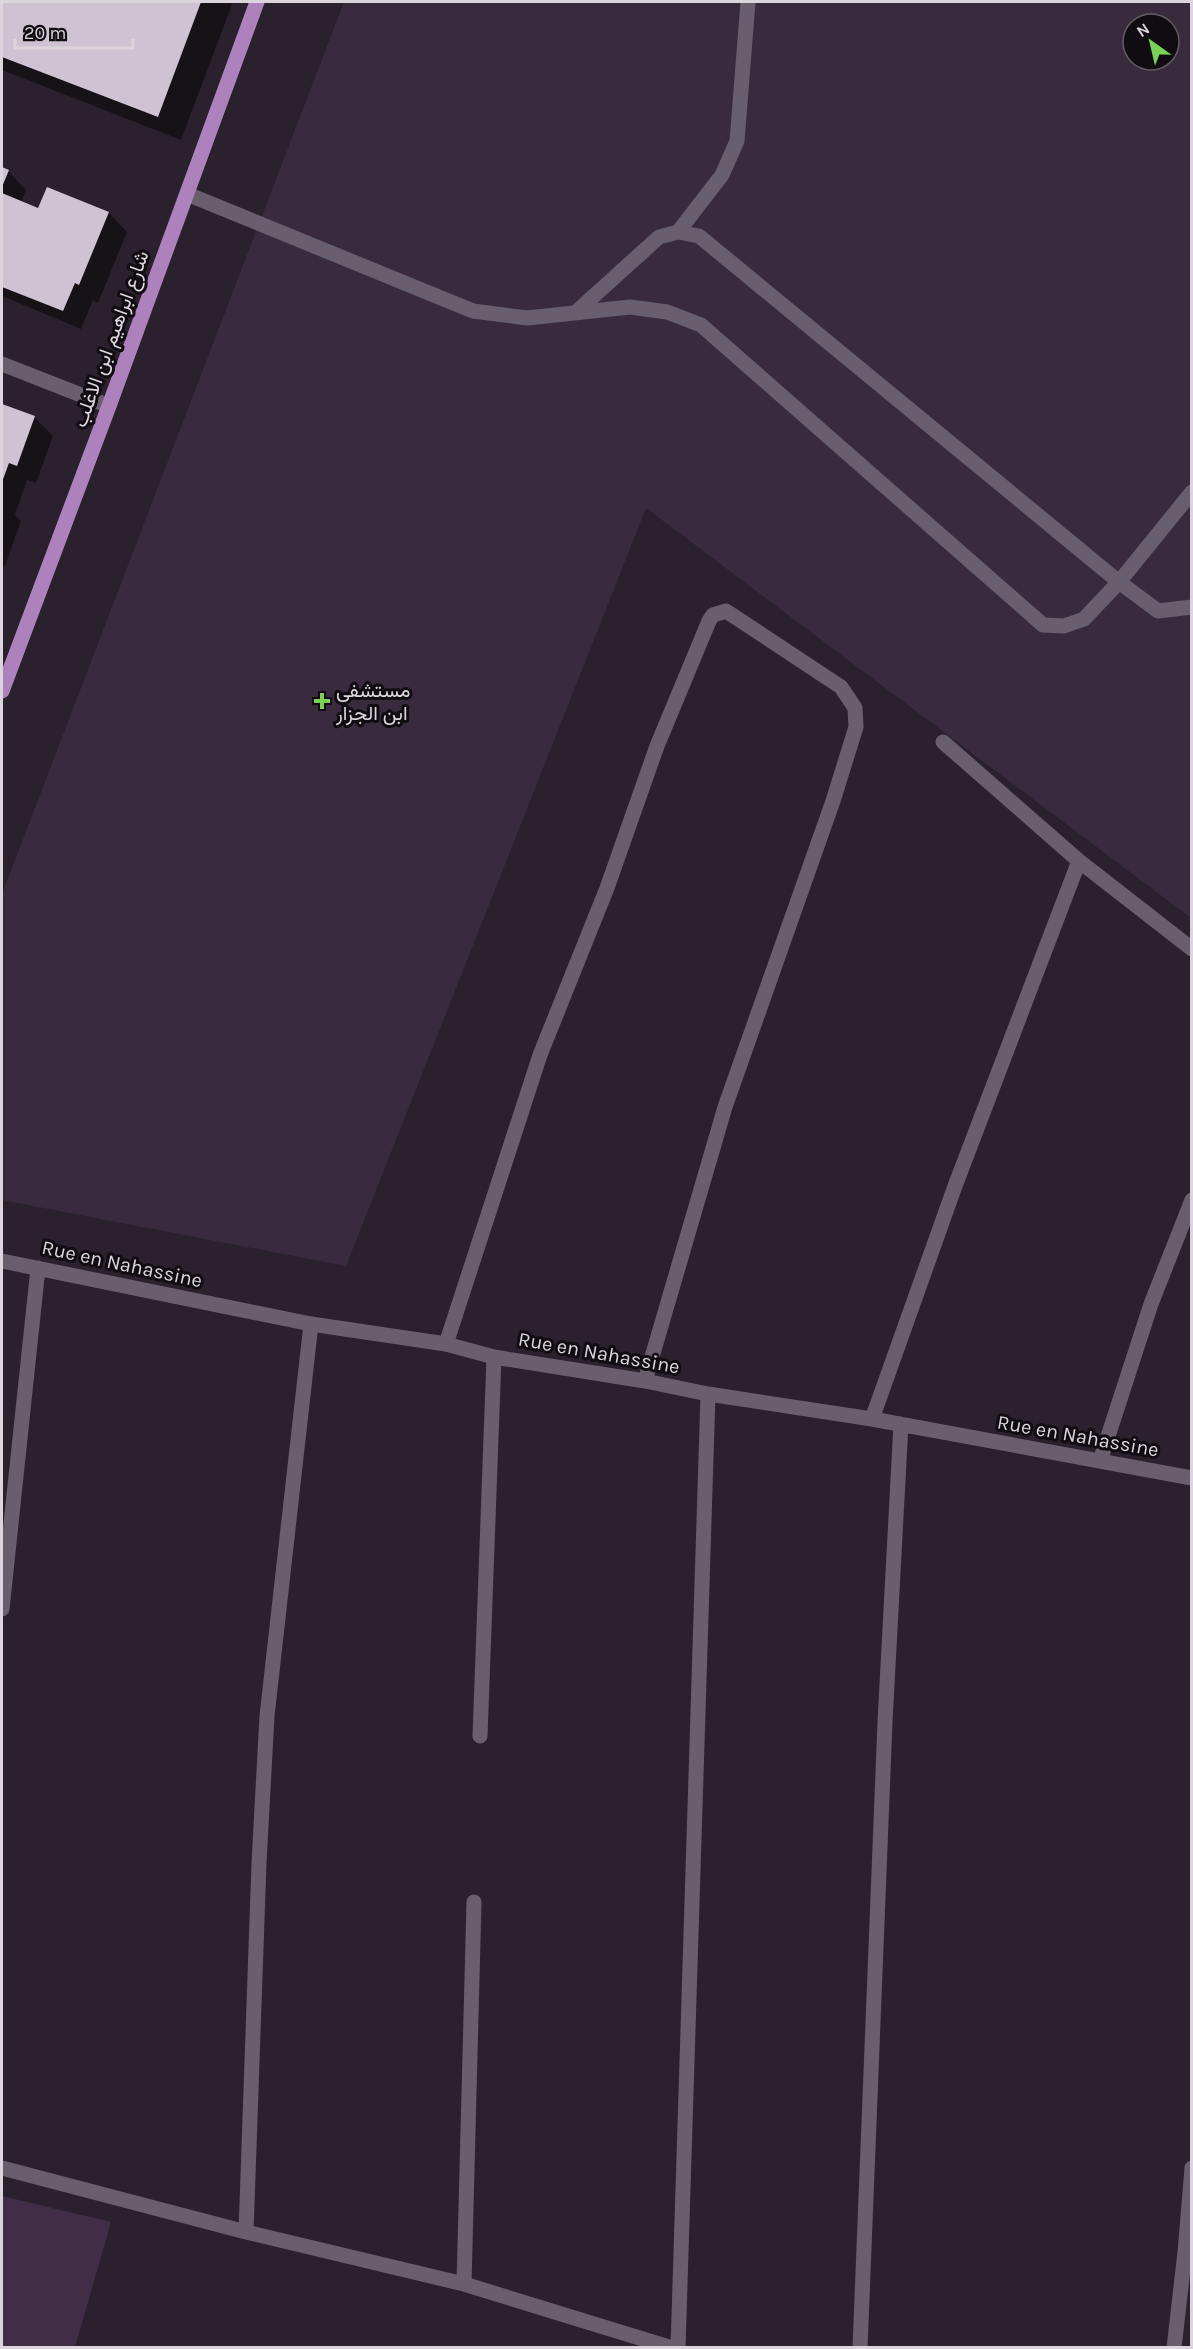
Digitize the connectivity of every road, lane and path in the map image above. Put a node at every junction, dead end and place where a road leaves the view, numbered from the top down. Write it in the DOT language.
graph roads {
  1 [pos="257,2"];
  2 [pos="748,2"];
  3 [pos="186,194"];
  4 [pos="678,232"];
  5 [pos="575,313"];
  6 [pos="2,364"];
  7 [pos="109,406"];
  8 [pos="1191,492"];
  9 [pos="1119,582"];
  10 [pos="1191,607"];
  11 [pos="2,691"];
  12 [pos="943,742"];
  13 [pos="1079,861"];
  14 [pos="1191,949"];
  15 [pos="1191,1200"];
  16 [pos="2,1261"];
  17 [pos="38,1268"];
  18 [pos="310,1324"];
  19 [pos="446,1344"];
  20 [pos="494,1357"];
  21 [pos="645,1381"];
  22 [pos="708,1394"];
  23 [pos="872,1419"];
  24 [pos="901,1424"];
  25 [pos="1100,1461"];
  26 [pos="1191,1478"];
  27 [pos="2,1609"];
  28 [pos="480,1736"];
  29 [pos="474,1902"];
  30 [pos="2,2168"];
  31 [pos="1191,2168"];
  32 [pos="246,2232"];
  33 [pos="465,2284"];
  34 [pos="672,2348"];
  35 [pos="678,2348"];
  36 [pos="860,2348"];
  37 [pos="1174,2348"];
  1 -- 3 [label="main road, شارع ابراهيم ابن الاغلب"];
  2 -- 4 [label="street"];
  3 -- 5 [label="street"];
  3 -- 7 [label="main road, شارع ابراهيم ابن الاغلب"];
  4 -- 5 [label="street"];
  4 -- 9 [label="street"];
  5 -- 9 [label="street"];
  6 -- 7 [label="street"];
  7 -- 11 [label="main road, شارع ابراهيم ابن الاغلب"];
  8 -- 9 [label="street"];
  9 -- 10 [label="street"];
  12 -- 13 [label="street"];
  13 -- 14 [label="street"];
  13 -- 23 [label="street"];
  15 -- 25 [label="street"];
  16 -- 17 [label="street, Rue en Nahassine"];
  17 -- 18 [label="street, Rue en Nahassine"];
  17 -- 27 [label="street"];
  18 -- 19 [label="street, Rue en Nahassine"];
  18 -- 32 [label="street"];
  19 -- 20 [label="street, Rue en Nahassine"];
  19 -- 21 [label="street"];
  20 -- 21 [label="street, Rue en Nahassine"];
  20 -- 28 [label="street"];
  21 -- 22 [label="street, Rue en Nahassine"];
  22 -- 23 [label="street, Rue en Nahassine"];
  22 -- 35 [label="street"];
  23 -- 24 [label="street, Rue en Nahassine"];
  24 -- 25 [label="street, Rue en Nahassine"];
  24 -- 36 [label="street"];
  25 -- 26 [label="street, Rue en Nahassine"];
  29 -- 33 [label="street"];
  30 -- 32 [label="street"];
  31 -- 37 [label="street"];
  32 -- 33 [label="street"];
  33 -- 34 [label="street"];
}
